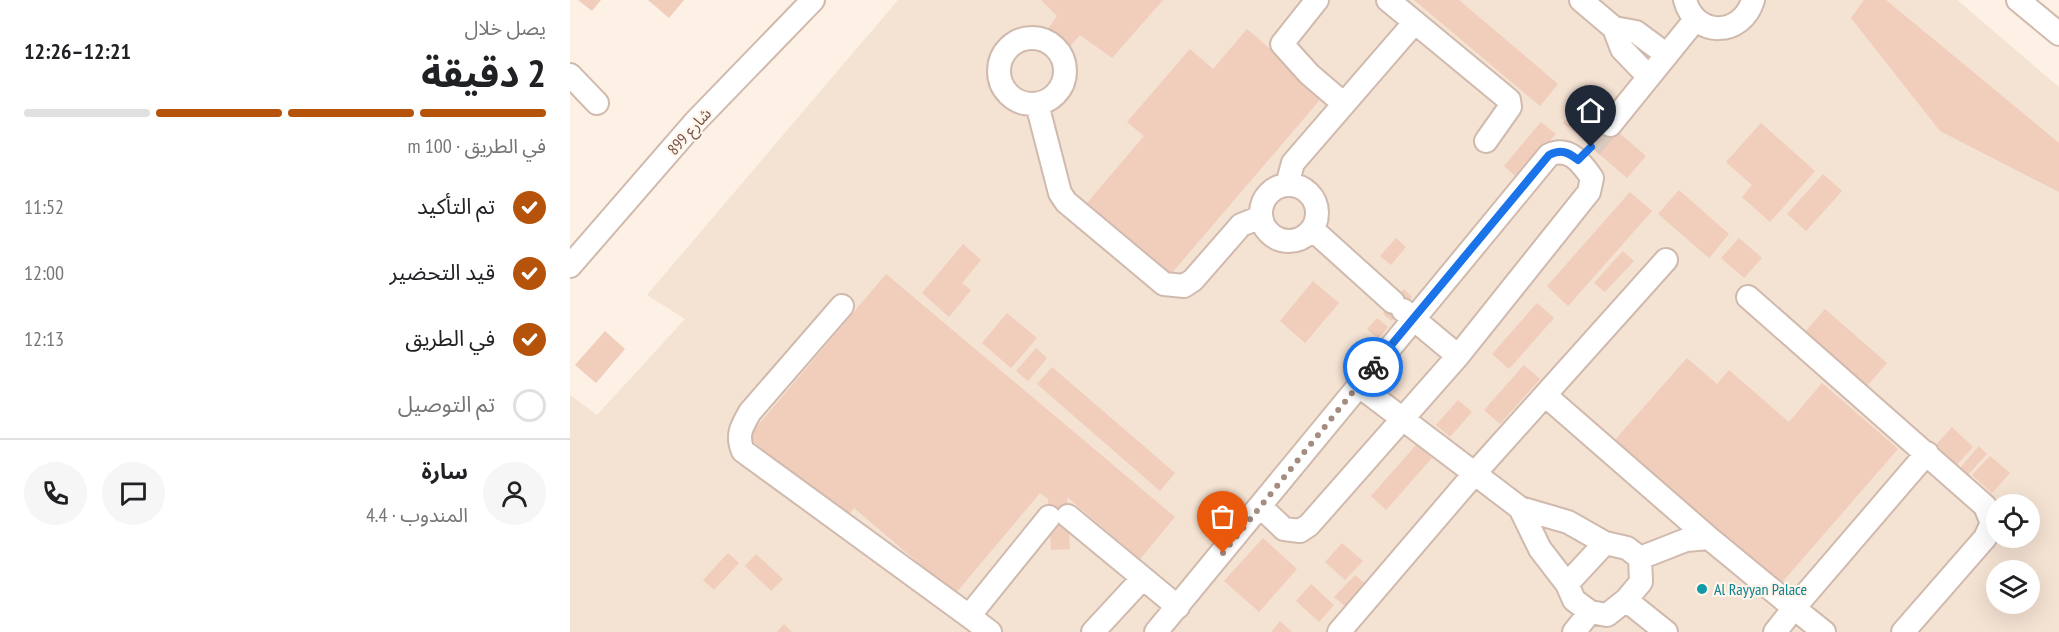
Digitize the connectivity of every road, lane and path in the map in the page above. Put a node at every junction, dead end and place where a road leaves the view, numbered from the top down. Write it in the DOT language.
graph roads {
  1 [pos="813,0"];
  2 [pos="1317,0"];
  3 [pos="1388,0"];
  4 [pos="1581,0"];
  5 [pos="1753,0"];
  6 [pos="2018,0"];
  7 [pos="1690,10"];
  8 [pos="1415,22"];
  9 [pos="1614,28"];
  10 [pos="2059,34"];
  11 [pos="1667,55"];
  12 [pos="570,75"];
  13 [pos="1649,77"];
  14 [pos="597,103"];
  15 [pos="1037,104"];
  16 [pos="1344,104"];
  17 [pos="1610,124"];
  18 [pos="1486,141"];
  19 [pos="1287,185"];
  20 [pos="1262,218"];
  21 [pos="1312,229"];
  22 [pos="1666,260"];
  23 [pos="570,266"];
  24 [pos="1748,297"];
  25 [pos="842,306"];
  26 [pos="1402,310"];
  27 [pos="1458,356"];
  28 [pos="1358,385"];
  29 [pos="1545,395"];
  30 [pos="1402,419"];
  31 [pos="1927,453"];
  32 [pos="1475,473"];
  33 [pos="1261,507"];
  34 [pos="1520,508"];
  35 [pos="1709,538"];
  36 [pos="1605,543"];
  37 [pos="1640,558"];
  38 [pos="1142,579"];
  39 [pos="1567,584"];
  40 [pos="1626,600"];
  41 [pos="1178,607"];
  42 [pos="1794,608"];
  43 [pos="1590,612"];
  44 [pos="969,616"];
  45 [pos="990,632"];
  46 [pos="1093,632"];
  47 [pos="1156,632"];
  48 [pos="1339,632"];
  49 [pos="1574,632"];
  50 [pos="1666,632"];
  51 [pos="1775,632"];
  52 [pos="1824,632"];
  53 [pos="1903,632"];
  1 -- 23 [label="street, شارع 899"];
  2 -- 16 [label="street"];
  3 -- 8 [label="street"];
  4 -- 9 [label="street"];
  5 -- 7 [label="street"];
  6 -- 10 [label="street"];
  7 -- 11 [label="street"];
  8 -- 16 [label="street"];
  8 -- 18 [label="street"];
  9 -- 11 [label="street"];
  9 -- 13 [label="street"];
  11 -- 13 [label="street"];
  12 -- 14 [label="street"];
  13 -- 17 [label="street"];
  15 -- 20 [label="street"];
  16 -- 19 [label="street"];
  19 -- 20 [label="street"];
  19 -- 21 [label="street"];
  20 -- 21 [label="street"];
  21 -- 26 [label="street"];
  22 -- 29 [label="street"];
  24 -- 31 [label="street"];
  25 -- 44 [label="street"];
  26 -- 27 [label="street"];
  26 -- 27 [label="street"];
  26 -- 28 [label="street"];
  27 -- 30 [label="street"];
  28 -- 30 [label="street"];
  28 -- 33 [label="street"];
  29 -- 32 [label="street"];
  29 -- 35 [label="street"];
  30 -- 32 [label="street"];
  30 -- 33 [label="street"];
  31 -- 42 [label="street"];
  31 -- 53 [label="street"];
  32 -- 34 [label="street"];
  32 -- 48 [label="street"];
  33 -- 41 [label="street"];
  34 -- 36 [label="street"];
  34 -- 39 [label="street"];
  35 -- 37 [label="street"];
  35 -- 42 [label="street"];
  36 -- 37 [label="street"];
  36 -- 39 [label="street"];
  37 -- 40 [label="street"];
  38 -- 41 [label="street"];
  38 -- 44 [label="street"];
  38 -- 46 [label="street"];
  39 -- 43 [label="street"];
  40 -- 43 [label="street"];
  40 -- 50 [label="street"];
  41 -- 47 [label="street"];
  42 -- 51 [label="street"];
  42 -- 52 [label="street"];
  43 -- 49 [label="street"];
  44 -- 45 [label="street"];
}
